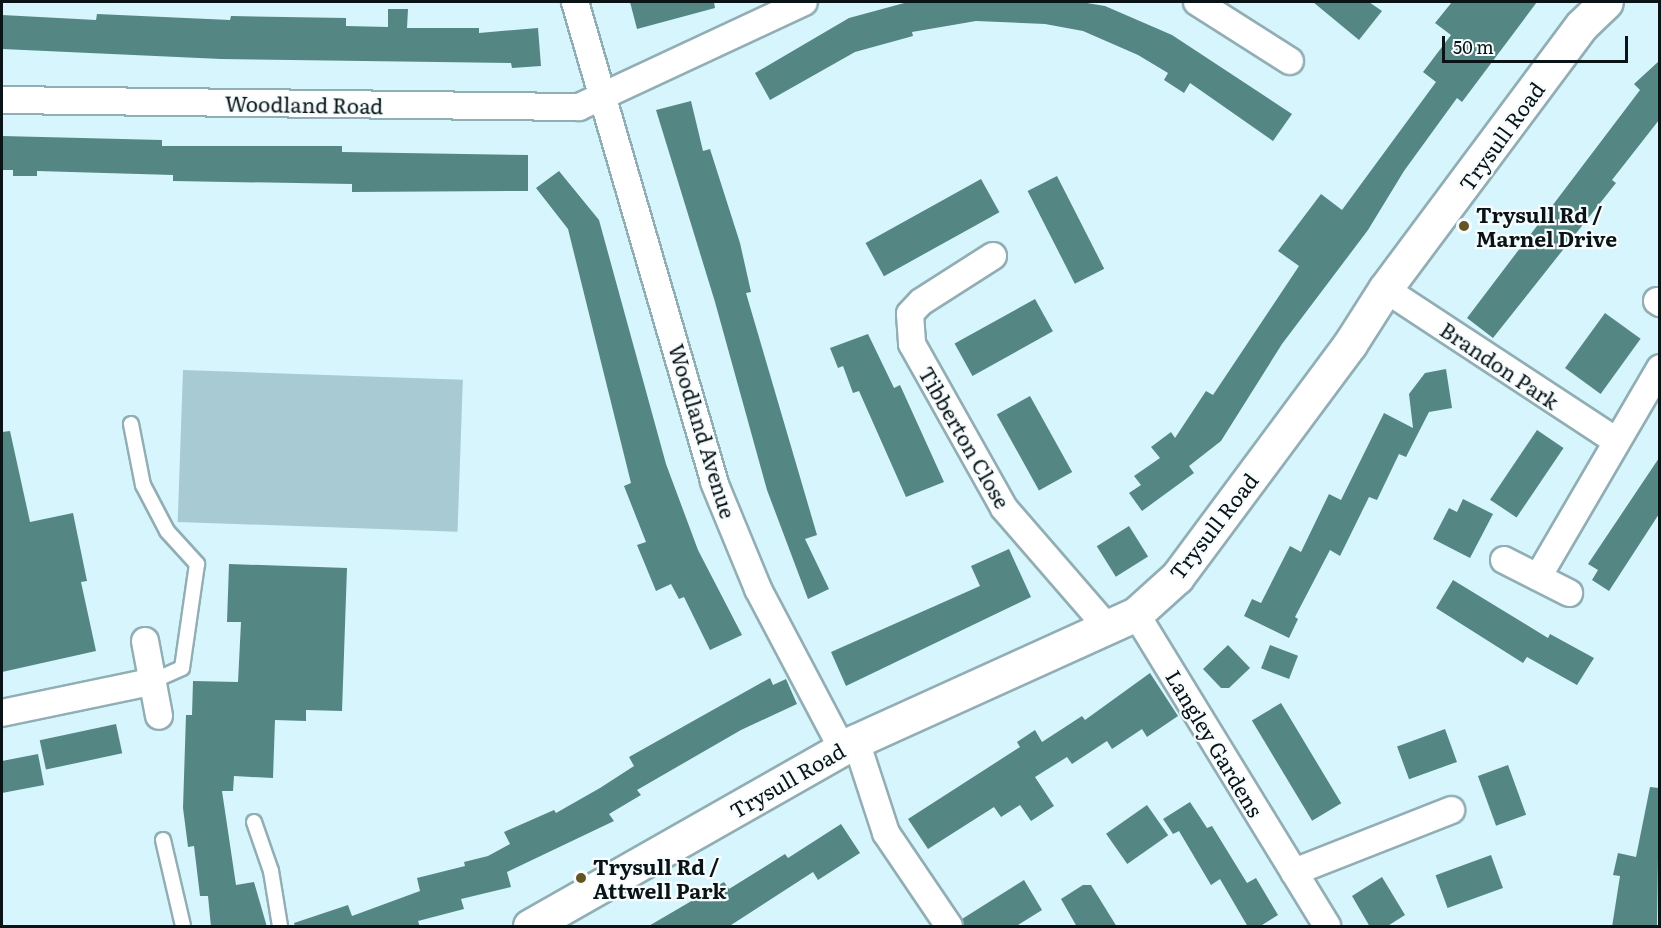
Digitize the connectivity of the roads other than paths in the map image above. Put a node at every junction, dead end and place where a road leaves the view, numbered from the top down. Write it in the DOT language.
graph roads {
  1 [pos="575,2"];
  2 [pos="804,2"];
  3 [pos="1197,2"];
  4 [pos="1606,2"];
  5 [pos="1290,61"];
  6 [pos="606,98"];
  7 [pos="2,100"];
  8 [pos="993,256"];
  9 [pos="1385,289"];
  10 [pos="1659,368"];
  11 [pos="131,424"];
  12 [pos="1616,441"];
  13 [pos="1504,560"];
  14 [pos="1538,577"];
  15 [pos="1569,593"];
  16 [pos="1122,621"];
  17 [pos="144,641"];
  18 [pos="151,682"];
  19 [pos="2,713"];
  20 [pos="159,716"];
  21 [pos="849,745"];
  22 [pos="1451,810"];
  23 [pos="254,822"];
  24 [pos="164,840"];
  25 [pos="1294,872"];
  26 [pos="183,927"];
  27 [pos="280,927"];
  28 [pos="530,927"];
  29 [pos="949,927"];
  30 [pos="1328,927"];
  1 -- 6 [label="street, Woodland Avenue"];
  2 -- 6 [label="street, Woodland Road"];
  3 -- 5 [label="street"];
  4 -- 9 [label="street, Trysull Road"];
  6 -- 7 [label="street, Woodland Road"];
  6 -- 21 [label="street, Woodland Avenue"];
  8 -- 16 [label="street, Tibberton Close"];
  9 -- 12 [label="street, Brandon Park"];
  9 -- 16 [label="street, Trysull Road"];
  10 -- 12 [label="street"];
  11 -- 18 [label="lane"];
  12 -- 14 [label="street"];
  13 -- 14 [label="street"];
  14 -- 15 [label="street"];
  16 -- 21 [label="street, Trysull Road"];
  16 -- 25 [label="street, Langley Gardens"];
  17 -- 18 [label="street"];
  18 -- 19 [label="street"];
  18 -- 20 [label="street"];
  21 -- 28 [label="street, Trysull Road"];
  21 -- 29 [label="street, Woodland Avenue"];
  22 -- 25 [label="street"];
  23 -- 27 [label="lane"];
  24 -- 26 [label="lane"];
  25 -- 30 [label="street, Langley Gardens"];
}
